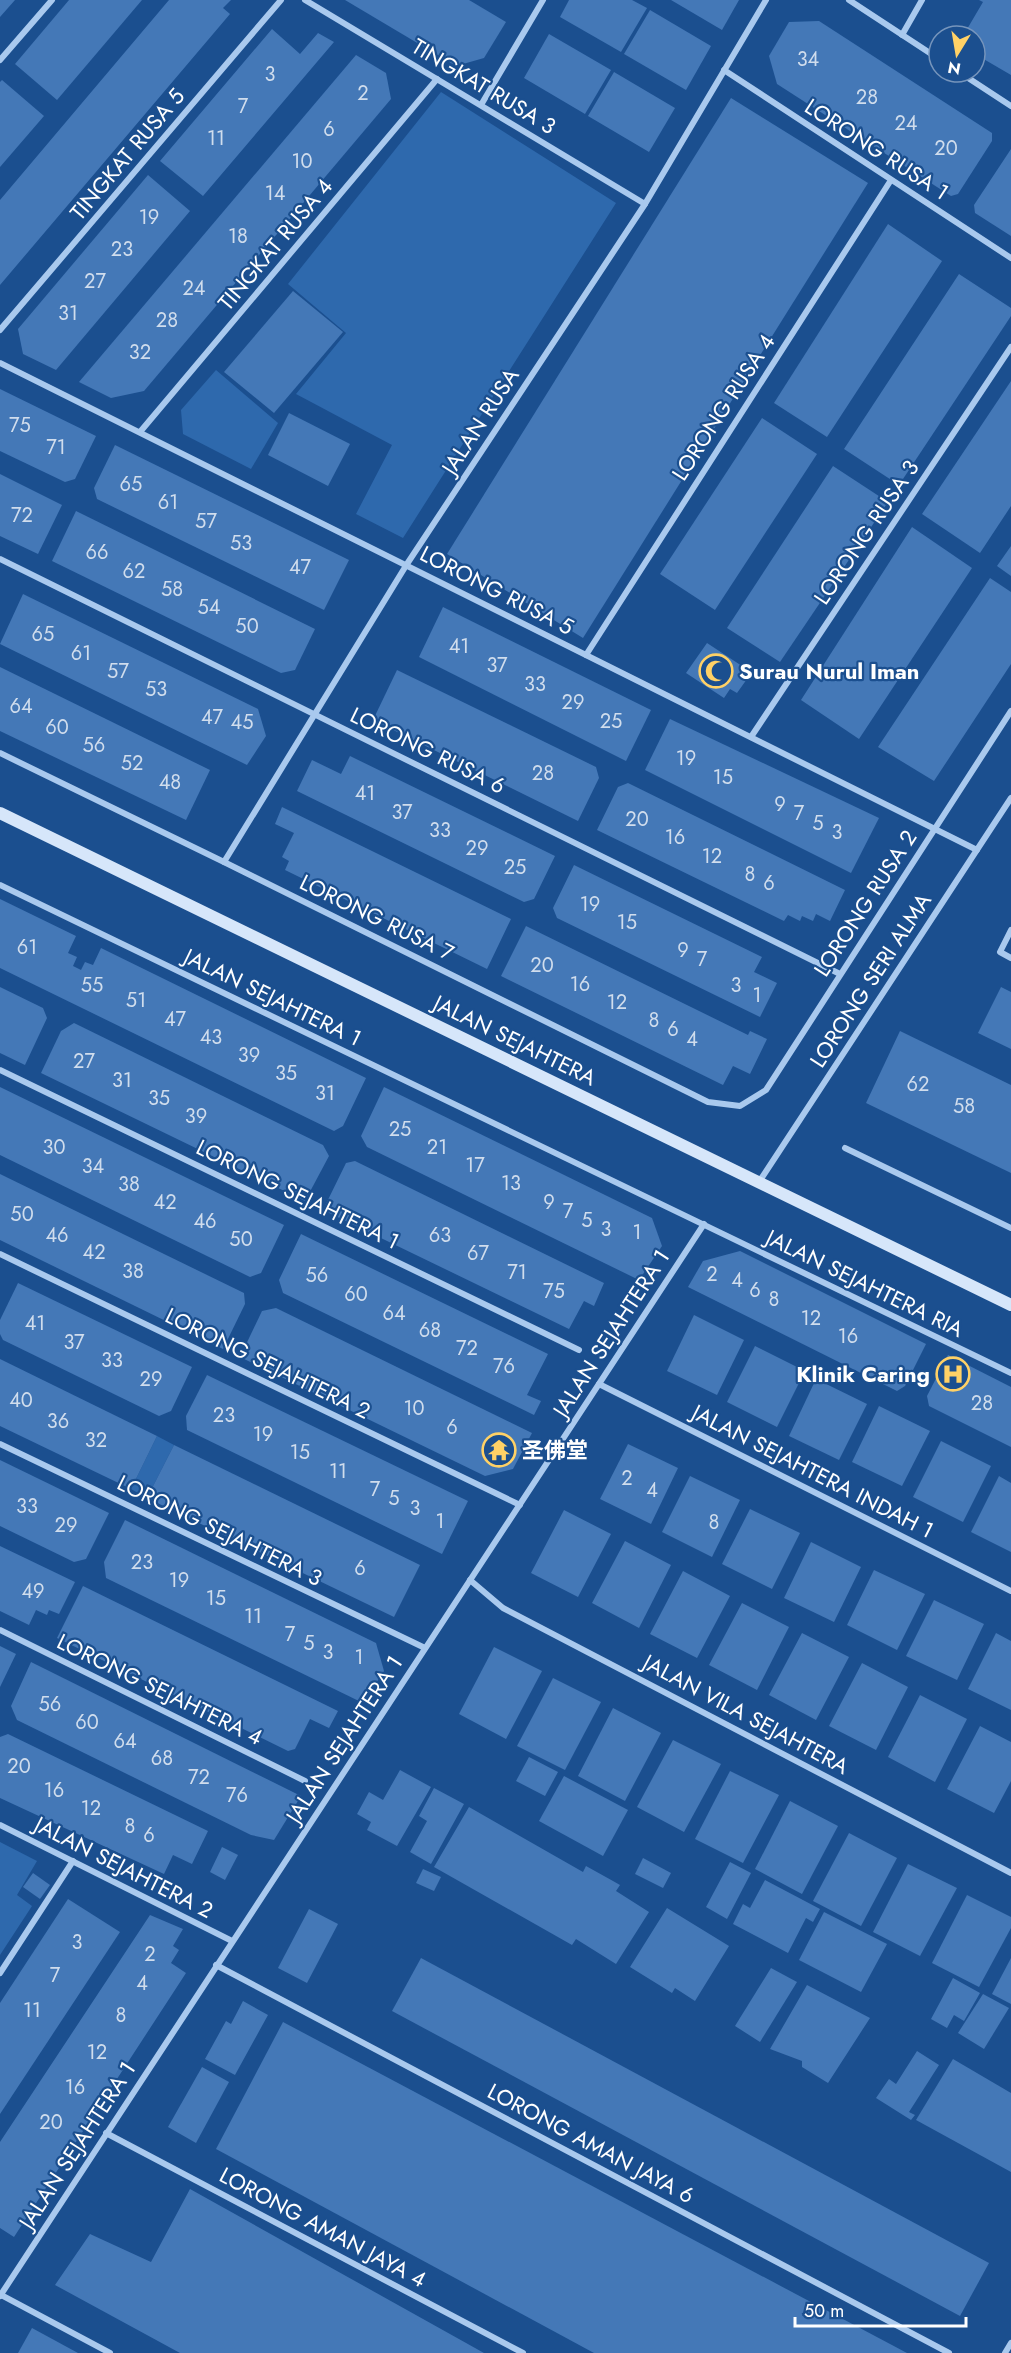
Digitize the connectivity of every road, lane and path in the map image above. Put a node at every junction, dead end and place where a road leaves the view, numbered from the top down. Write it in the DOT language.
graph roads {
  1 [pos="52,0"];
  2 [pos="281,0"];
  3 [pos="305,0"];
  4 [pos="543,0"];
  5 [pos="766,0"];
  6 [pos="849,0"];
  7 [pos="922,0"];
  8 [pos="902,35"];
  9 [pos="927,51"];
  10 [pos="0,60"];
  11 [pos="724,70"];
  12 [pos="437,79"];
  13 [pos="977,84"];
  14 [pos="481,105"];
  15 [pos="1011,106"];
  16 [pos="891,180"];
  17 [pos="645,204"];
  18 [pos="1011,258"];
  19 [pos="0,330"];
  20 [pos="1011,347"];
  21 [pos="0,363"];
  22 [pos="140,432"];
  23 [pos="0,559"];
  24 [pos="408,564"];
  25 [pos="586,655"];
  26 [pos="1011,711"];
  27 [pos="314,714"];
  28 [pos="751,737"];
  29 [pos="0,753"];
  30 [pos="1011,798"];
  31 [pos="0,813"];
  32 [pos="935,829"];
  33 [pos="977,850"];
  34 [pos="224,862"];
  35 [pos="0,885"];
  36 [pos="1011,930"];
  37 [pos="1011,958"];
  38 [pos="840,974"];
  39 [pos="0,1070"];
  40 [pos="740,1106"];
  41 [pos="845,1148"];
  42 [pos="759,1182"];
  43 [pos="704,1224"];
  44 [pos="1011,1228"];
  45 [pos="0,1254"];
  46 [pos="1011,1305"];
  47 [pos="579,1350"];
  48 [pos="1011,1373"];
  49 [pos="599,1384"];
  50 [pos="0,1444"];
  51 [pos="520,1505"];
  52 [pos="470,1580"];
  53 [pos="1011,1591"];
  54 [pos="0,1630"];
  55 [pos="425,1648"];
  56 [pos="304,1781"];
  57 [pos="0,1825"];
  58 [pos="73,1861"];
  59 [pos="1011,1873"];
  60 [pos="232,1941"];
  61 [pos="216,1965"];
  62 [pos="0,1974"];
  63 [pos="106,2133"];
  64 [pos="0,2295"];
  65 [pos="1011,2343"];
  66 [pos="110,2353"];
  67 [pos="523,2353"];
  68 [pos="949,2353"];
  69 [pos="1005,2353"];
  1 -- 10 [label="street"];
  2 -- 19 [label="street, TINGKAT RUSA 5"];
  3 -- 12 [label="street, TINGKAT RUSA 3"];
  4 -- 14 [label="street"];
  5 -- 11 [label="street, JALAN RUSA"];
  6 -- 8 [label="street"];
  7 -- 8 [label="street"];
  8 -- 9 [label="street"];
  11 -- 16 [label="street, LORONG RUSA 1"];
  11 -- 17 [label="street, JALAN RUSA"];
  12 -- 14 [label="street, TINGKAT RUSA 3"];
  12 -- 22 [label="street, TINGKAT RUSA 4"];
  13 -- 15 [label="street"];
  14 -- 17 [label="street, TINGKAT RUSA 3"];
  16 -- 18 [label="street, LORONG RUSA 1"];
  16 -- 25 [label="street, LORONG RUSA 4"];
  17 -- 24 [label="street, JALAN RUSA"];
  20 -- 28 [label="street, LORONG RUSA 3"];
  21 -- 22 [label="street, LORONG RUSA 5"];
  22 -- 24 [label="street, LORONG RUSA 5"];
  23 -- 27 [label="street, LORONG RUSA 6"];
  24 -- 25 [label="street, LORONG RUSA 5"];
  24 -- 27 [label="street, JALAN RUSA"];
  25 -- 28 [label="street, LORONG RUSA 5"];
  26 -- 32 [label="street, LORONG RUSA 2"];
  27 -- 34 [label="street, JALAN RUSA"];
  27 -- 38 [label="street, LORONG RUSA 6"];
  28 -- 32 [label="street, LORONG RUSA 5"];
  29 -- 34 [label="street, LORONG RUSA 7"];
  30 -- 33 [label="street, LORONG SERI ALMA"];
  31 -- 42 [label="main road, JALAN SEJAHTERA"];
  32 -- 33 [label="street, LORONG RUSA 5"];
  32 -- 38 [label="street, LORONG RUSA 2"];
  33 -- 42 [label="street, LORONG SERI ALMA"];
  34 -- 40 [label="street, LORONG RUSA 7"];
  35 -- 43 [label="street, JALAN SEJAHTERA 1"];
  36 -- 37 [label="street"];
  38 -- 40 [label="street, LORONG RUSA 2"];
  39 -- 47 [label="street, LORONG SEJAHTERA 1"];
  41 -- 44 [label="street"];
  42 -- 46 [label="main road, JALAN SEJAHTERA"];
  43 -- 48 [label="street, JALAN SEJAHTERA RIA"];
  43 -- 49 [label="street, JALAN SEJAHTERA 1"];
  45 -- 51 [label="street, LORONG SEJAHTERA 2"];
  49 -- 51 [label="street, JALAN SEJAHTERA 1"];
  49 -- 53 [label="street, JALAN SEJAHTERA INDAH 1"];
  50 -- 55 [label="street, LORONG SEJAHTERA 3"];
  51 -- 52 [label="street, JALAN SEJAHTERA 1"];
  52 -- 55 [label="street, JALAN SEJAHTERA 1"];
  52 -- 59 [label="street, JALAN VILA SEJAHTERA"];
  54 -- 56 [label="street, LORONG SEJAHTERA 4"];
  55 -- 60 [label="street, JALAN SEJAHTERA 1"];
  57 -- 58 [label="street, JALAN SEJAHTERA 2"];
  58 -- 60 [label="street, JALAN SEJAHTERA 2"];
  58 -- 62 [label="street"];
  60 -- 61 [label="street, JALAN SEJAHTERA 1"];
  61 -- 63 [label="street, JALAN SEJAHTERA 1"];
  61 -- 68 [label="street, LORONG AMAN JAYA 6"];
  63 -- 64 [label="street, JALAN SEJAHTERA 1"];
  63 -- 67 [label="street, LORONG AMAN JAYA 4"];
  64 -- 66 [label="street"];
  65 -- 69 [label="street"];
}
